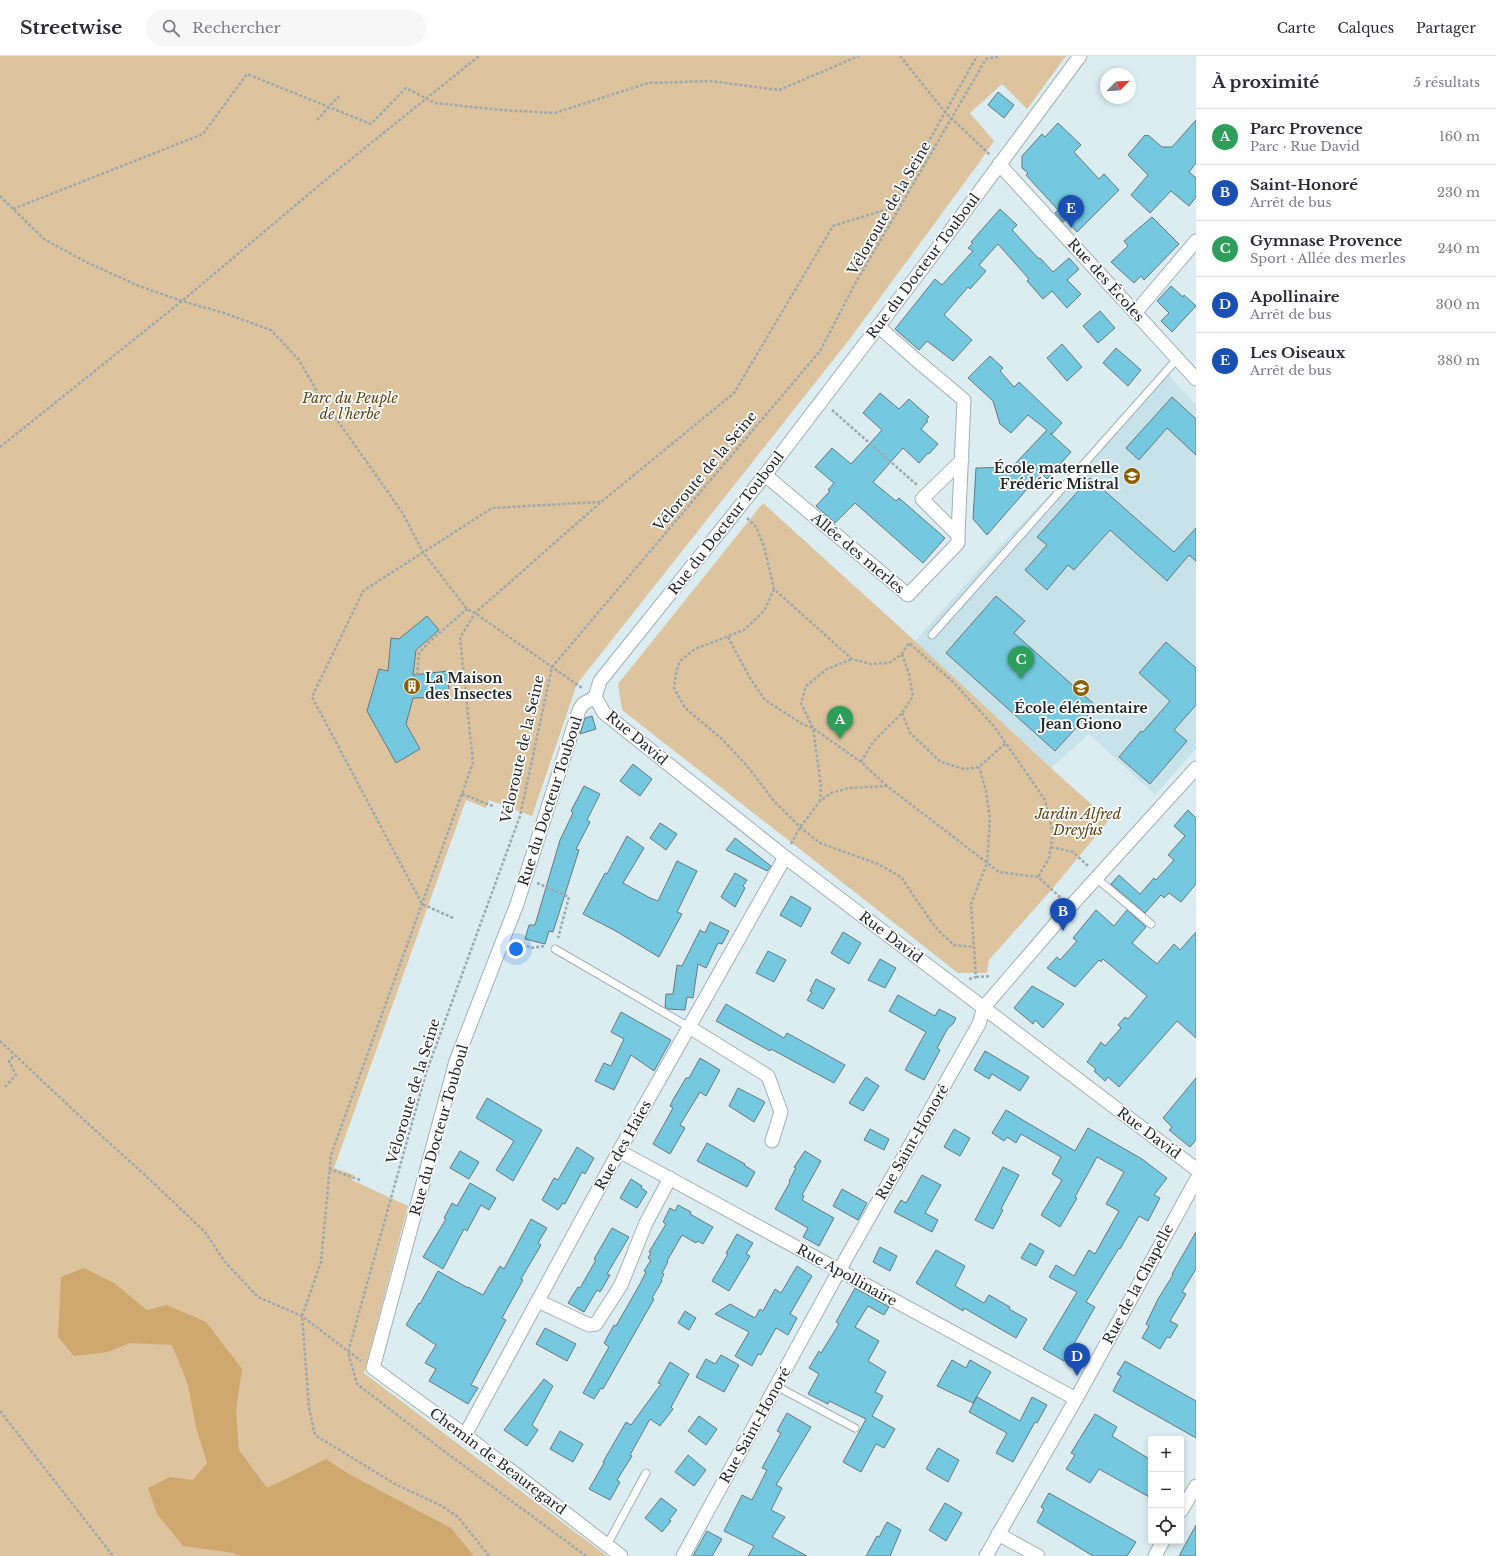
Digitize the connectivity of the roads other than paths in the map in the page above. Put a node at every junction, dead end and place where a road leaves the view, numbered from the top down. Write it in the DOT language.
graph roads {
  1 [pos="1080,56"];
  2 [pos="999,164"];
  3 [pos="1196,241"];
  4 [pos="1135,313"];
  5 [pos="878,326"];
  6 [pos="1177,359"];
  7 [pos="1196,379"];
  8 [pos="962,460"];
  9 [pos="764,475"];
  10 [pos="958,534"];
  11 [pos="932,636"];
  12 [pos="596,697"];
  13 [pos="1196,768"];
  14 [pos="785,857"];
  15 [pos="1097,877"];
  16 [pos="1151,924"];
  17 [pos="555,949"];
  18 [pos="984,1007"];
  19 [pos="689,1027"];
  20 [pos="772,1141"];
  21 [pos="619,1151"];
  22 [pos="1196,1169"];
  23 [pos="670,1178"];
  24 [pos="1196,1180"];
  25 [pos="839,1271"];
  26 [pos="538,1301"];
  27 [pos="373,1368"];
  28 [pos="776,1386"];
  29 [pos="1076,1399"];
  30 [pos="855,1428"];
  31 [pos="465,1435"];
  32 [pos="646,1473"];
  33 [pos="1196,1486"];
  34 [pos="1183,1508"];
  35 [pos="998,1534"];
  36 [pos="1161,1544"];
  37 [pos="607,1545"];
  38 [pos="621,1556"];
  39 [pos="683,1556"];
  40 [pos="986,1556"];
  41 [pos="1038,1556"];
  42 [pos="1155,1556"];
  1 -- 2 [label="street, Rue du Docteur Touboul"];
  2 -- 4 [label="street, Rue des Écoles"];
  2 -- 5 [label="street, Rue du Docteur Touboul"];
  3 -- 4 [label="street"];
  4 -- 6 [label="street, Rue des Écoles"];
  5 -- 8 [label="street"];
  5 -- 9 [label="street, Rue du Docteur Touboul"];
  6 -- 7 [label="street, Rue des Écoles"];
  6 -- 11 [label="lane"];
  8 -- 10 [label="street"];
  8 -- 10 [label="street"];
  9 -- 10 [label="street, Allée des merles"];
  9 -- 12 [label="street, Rue du Docteur Touboul"];
  12 -- 14 [label="street, Rue David"];
  12 -- 27 [label="street, Rue du Docteur Touboul"];
  13 -- 15 [label="street, Rue Saint-Honoré"];
  14 -- 18 [label="street, Rue David"];
  14 -- 19 [label="street, Rue des Haies"];
  15 -- 16 [label="lane"];
  15 -- 18 [label="street, Rue Saint-Honoré"];
  17 -- 19 [label="lane"];
  18 -- 22 [label="street, Rue David"];
  18 -- 25 [label="street, Rue Saint-Honoré"];
  19 -- 20 [label="street"];
  19 -- 21 [label="street, Rue des Haies"];
  21 -- 23 [label="street, Rue Apollinaire"];
  21 -- 26 [label="street, Rue des Haies"];
  23 -- 25 [label="street, Rue Apollinaire"];
  23 -- 26 [label="street"];
  24 -- 29 [label="street, Rue de la Chapelle"];
  25 -- 28 [label="street, Rue Saint-Honoré"];
  25 -- 29 [label="street, Rue Apollinaire"];
  26 -- 31 [label="street, Rue des Haies"];
  27 -- 31 [label="street, Chemin de Beauregard"];
  28 -- 30 [label="lane"];
  28 -- 39 [label="street, Rue Saint-Honoré"];
  29 -- 35 [label="street, Rue de la Chapelle"];
  31 -- 37 [label="street, Chemin de Beauregard"];
  32 -- 37 [label="lane"];
  33 -- 34 [label="street"];
  35 -- 40 [label="street, Rue de la Chapelle"];
  35 -- 41 [label="street"];
  36 -- 42 [label="street"];
  37 -- 38 [label="street, Chemin de Beauregard"];
}
